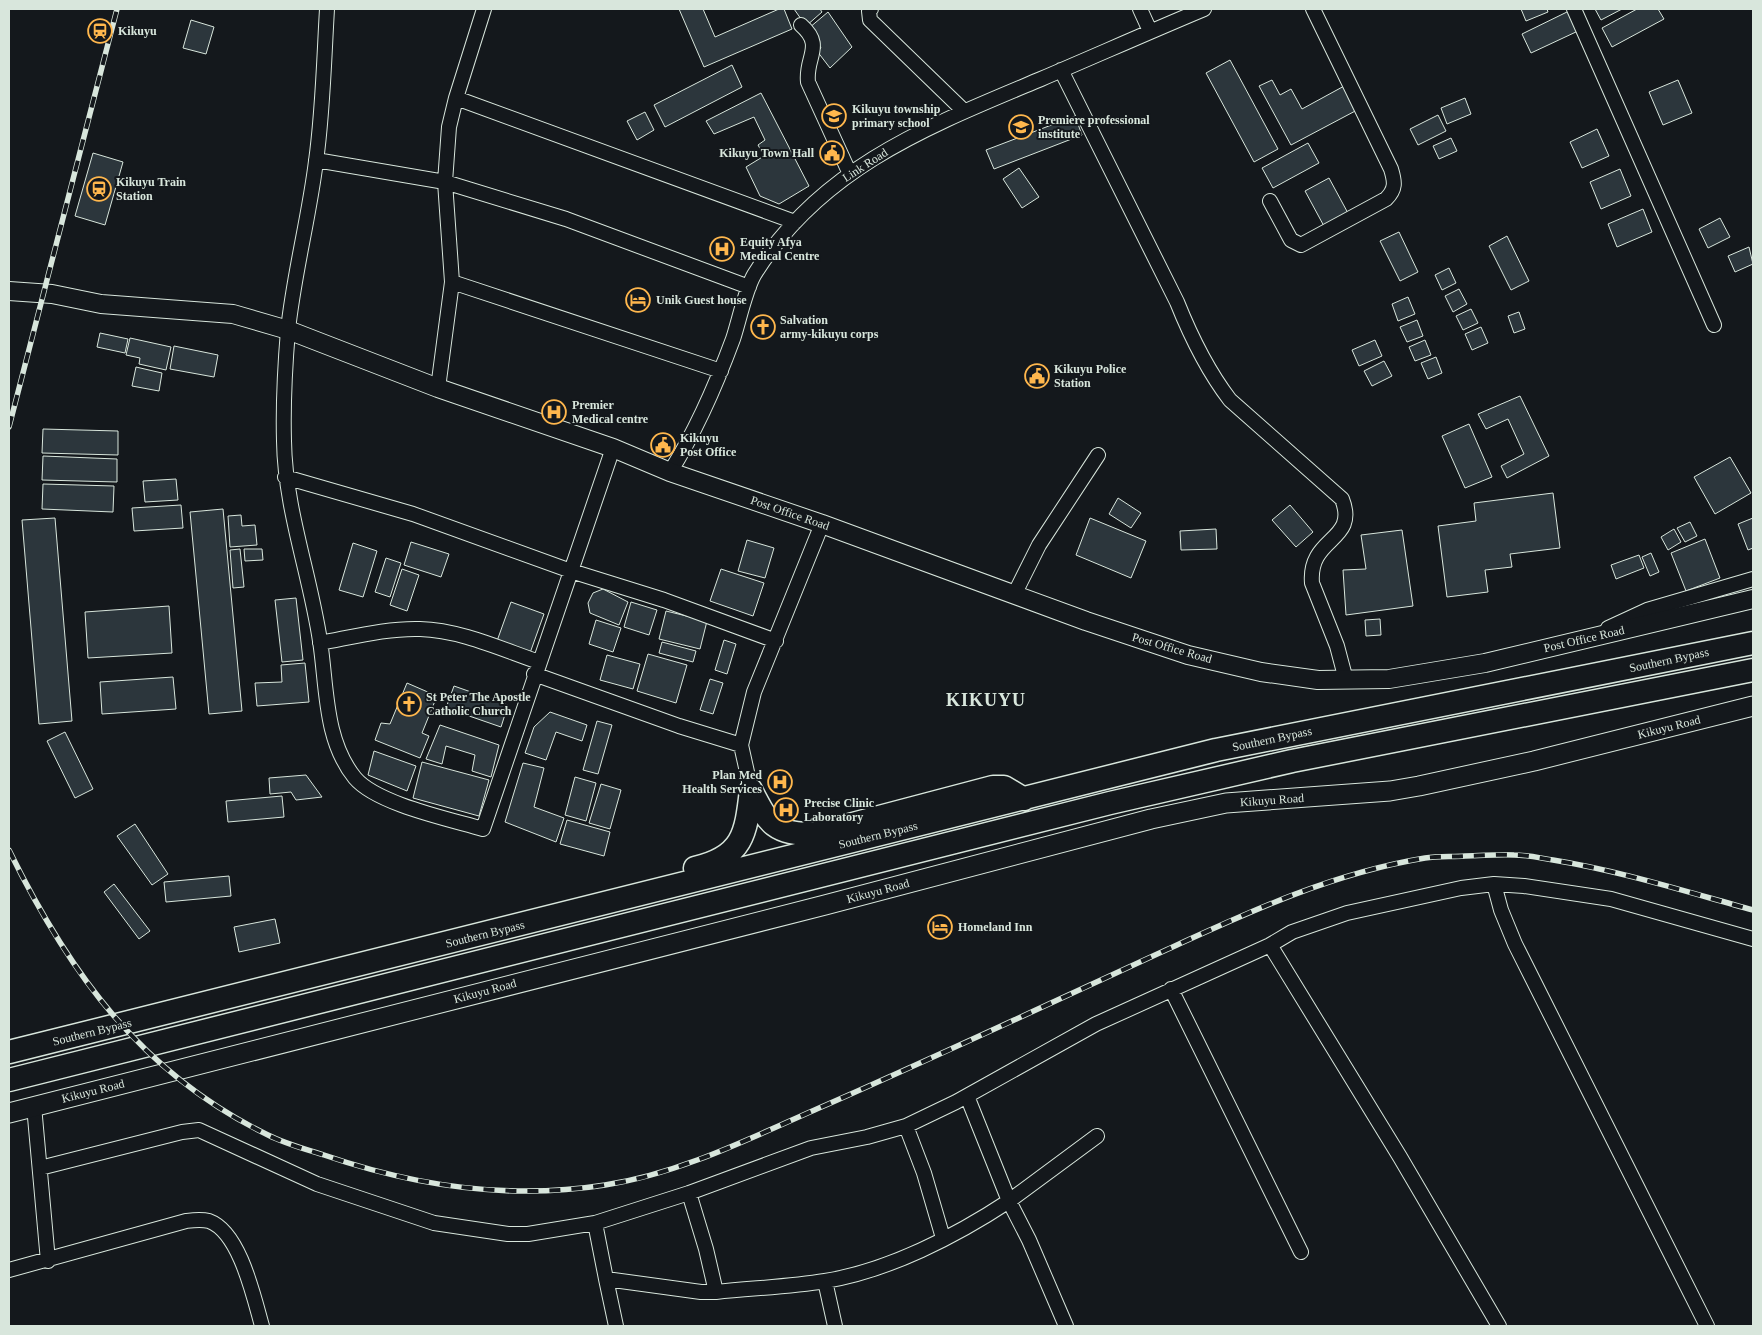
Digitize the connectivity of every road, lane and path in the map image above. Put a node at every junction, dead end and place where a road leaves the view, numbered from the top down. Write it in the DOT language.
graph roads {
  1 [pos="327,9"];
  2 [pos="484,9"];
  3 [pos="871,9"];
  4 [pos="1140,9"];
  5 [pos="1204,9"];
  6 [pos="1314,9"];
  7 [pos="1574,9"];
  8 [pos="801,25"];
  9 [pos="1150,32"];
  10 [pos="1061,70"];
  11 [pos="456,98"];
  12 [pos="964,112"];
  13 [pos="316,160"];
  14 [pos="850,174"];
  15 [pos="445,182"];
  16 [pos="1270,201"];
  17 [pos="795,222"];
  18 [pos="452,282"];
  19 [pos="749,287"];
  20 [pos="9,291"];
  21 [pos="1714,325"];
  22 [pos="288,330"];
  23 [pos="721,371"];
  24 [pos="438,388"];
  25 [pos="613,448"];
  26 [pos="1098,455"];
  27 [pos="670,472"];
  28 [pos="285,477"];
  29 [pos="822,524"];
  30 [pos="571,571"];
  31 [pos="1753,579"];
  32 [pos="1014,595"];
  33 [pos="1753,599"];
  34 [pos="776,640"];
  35 [pos="1585,640"];
  36 [pos="320,643"];
  37 [pos="1753,643"];
  38 [pos="536,668"];
  39 [pos="1753,670"];
  40 [pos="1346,680"];
  41 [pos="1753,706"];
  42 [pos="741,745"];
  43 [pos="750,790"];
  44 [pos="1024,799"];
  45 [pos="1494,884"];
  46 [pos="563,914"];
  47 [pos="1753,939"];
  48 [pos="1270,945"];
  49 [pos="1171,989"];
  50 [pos="9,1052"];
  51 [pos="9,1080"];
  52 [pos="967,1096"];
  53 [pos="34,1106"];
  54 [pos="9,1113"];
  55 [pos="906,1126"];
  56 [pos="1097,1136"];
  57 [pos="40,1168"];
  58 [pos="689,1193"];
  59 [pos="1009,1201"];
  60 [pos="595,1223"];
  61 [pos="942,1238"];
  62 [pos="1301,1252"];
  63 [pos="48,1261"];
  64 [pos="9,1270"];
  65 [pos="606,1279"];
  66 [pos="825,1281"];
  67 [pos="716,1292"];
  68 [pos="262,1326"];
  69 [pos="616,1326"];
  70 [pos="835,1326"];
  71 [pos="1066,1326"];
  72 [pos="1499,1326"];
  73 [pos="1707,1326"];
  1 -- 13 [label="street"];
  2 -- 11 [label="street"];
  3 -- 12 [label="street"];
  4 -- 9 [label="street"];
  5 -- 9 [label="street, Link Road"];
  6 -- 16 [label="street"];
  7 -- 21 [label="street"];
  8 -- 14 [label="street"];
  9 -- 10 [label="street, Link Road"];
  10 -- 12 [label="street, Link Road"];
  10 -- 40 [label="street"];
  11 -- 15 [label="street"];
  11 -- 17 [label="street"];
  12 -- 14 [label="street, Link Road"];
  13 -- 15 [label="street"];
  13 -- 22 [label="street"];
  14 -- 17 [label="street, Link Road"];
  15 -- 18 [label="street"];
  15 -- 19 [label="street"];
  17 -- 19 [label="street, Link Road"];
  18 -- 23 [label="street"];
  18 -- 24 [label="street"];
  19 -- 23 [label="street, Link Road"];
  20 -- 22 [label="street, Post Office Road"];
  22 -- 24 [label="street, Post Office Road"];
  22 -- 28 [label="street"];
  23 -- 27 [label="street, Link Road"];
  24 -- 25 [label="street, Post Office Road"];
  25 -- 27 [label="street, Post Office Road"];
  25 -- 30 [label="street"];
  26 -- 32 [label="street"];
  27 -- 29 [label="street, Post Office Road"];
  28 -- 30 [label="street"];
  28 -- 36 [label="street"];
  29 -- 32 [label="street, Post Office Road"];
  29 -- 34 [label="street"];
  30 -- 34 [label="street"];
  30 -- 38 [label="street"];
  31 -- 35 [label="street"];
  32 -- 40 [label="street, Post Office Road"];
  33 -- 35 [label="street, Post Office Road"];
  34 -- 42 [label="street"];
  35 -- 40 [label="street, Post Office Road"];
  36 -- 38 [label="street"];
  36 -- 38 [label="street"];
  37 -- 44 [label="highway, Southern Bypass"];
  38 -- 42 [label="street"];
  39 -- 51 [label="highway, Southern Bypass"];
  41 -- 53 [label="main road, Kikuyu Road"];
  42 -- 43 [label="street"];
  43 -- 44 [label="highway"];
  43 -- 46 [label="highway"];
  44 -- 46 [label="highway, Southern Bypass"];
  45 -- 47 [label="street"];
  45 -- 48 [label="street"];
  45 -- 73 [label="street"];
  46 -- 50 [label="highway, Southern Bypass"];
  48 -- 49 [label="street"];
  48 -- 72 [label="street"];
  49 -- 52 [label="street"];
  49 -- 62 [label="street"];
  52 -- 55 [label="street"];
  52 -- 59 [label="street"];
  53 -- 54 [label="main road, Kikuyu Road"];
  53 -- 57 [label="street"];
  55 -- 58 [label="street"];
  55 -- 61 [label="street"];
  56 -- 59 [label="street"];
  57 -- 60 [label="street"];
  57 -- 63 [label="street"];
  58 -- 60 [label="street"];
  58 -- 67 [label="street"];
  59 -- 61 [label="street"];
  59 -- 71 [label="street"];
  60 -- 65 [label="street"];
  61 -- 66 [label="street"];
  63 -- 64 [label="street"];
  63 -- 68 [label="street"];
  65 -- 67 [label="street"];
  65 -- 69 [label="street"];
  66 -- 67 [label="street"];
  66 -- 70 [label="street"];
}
